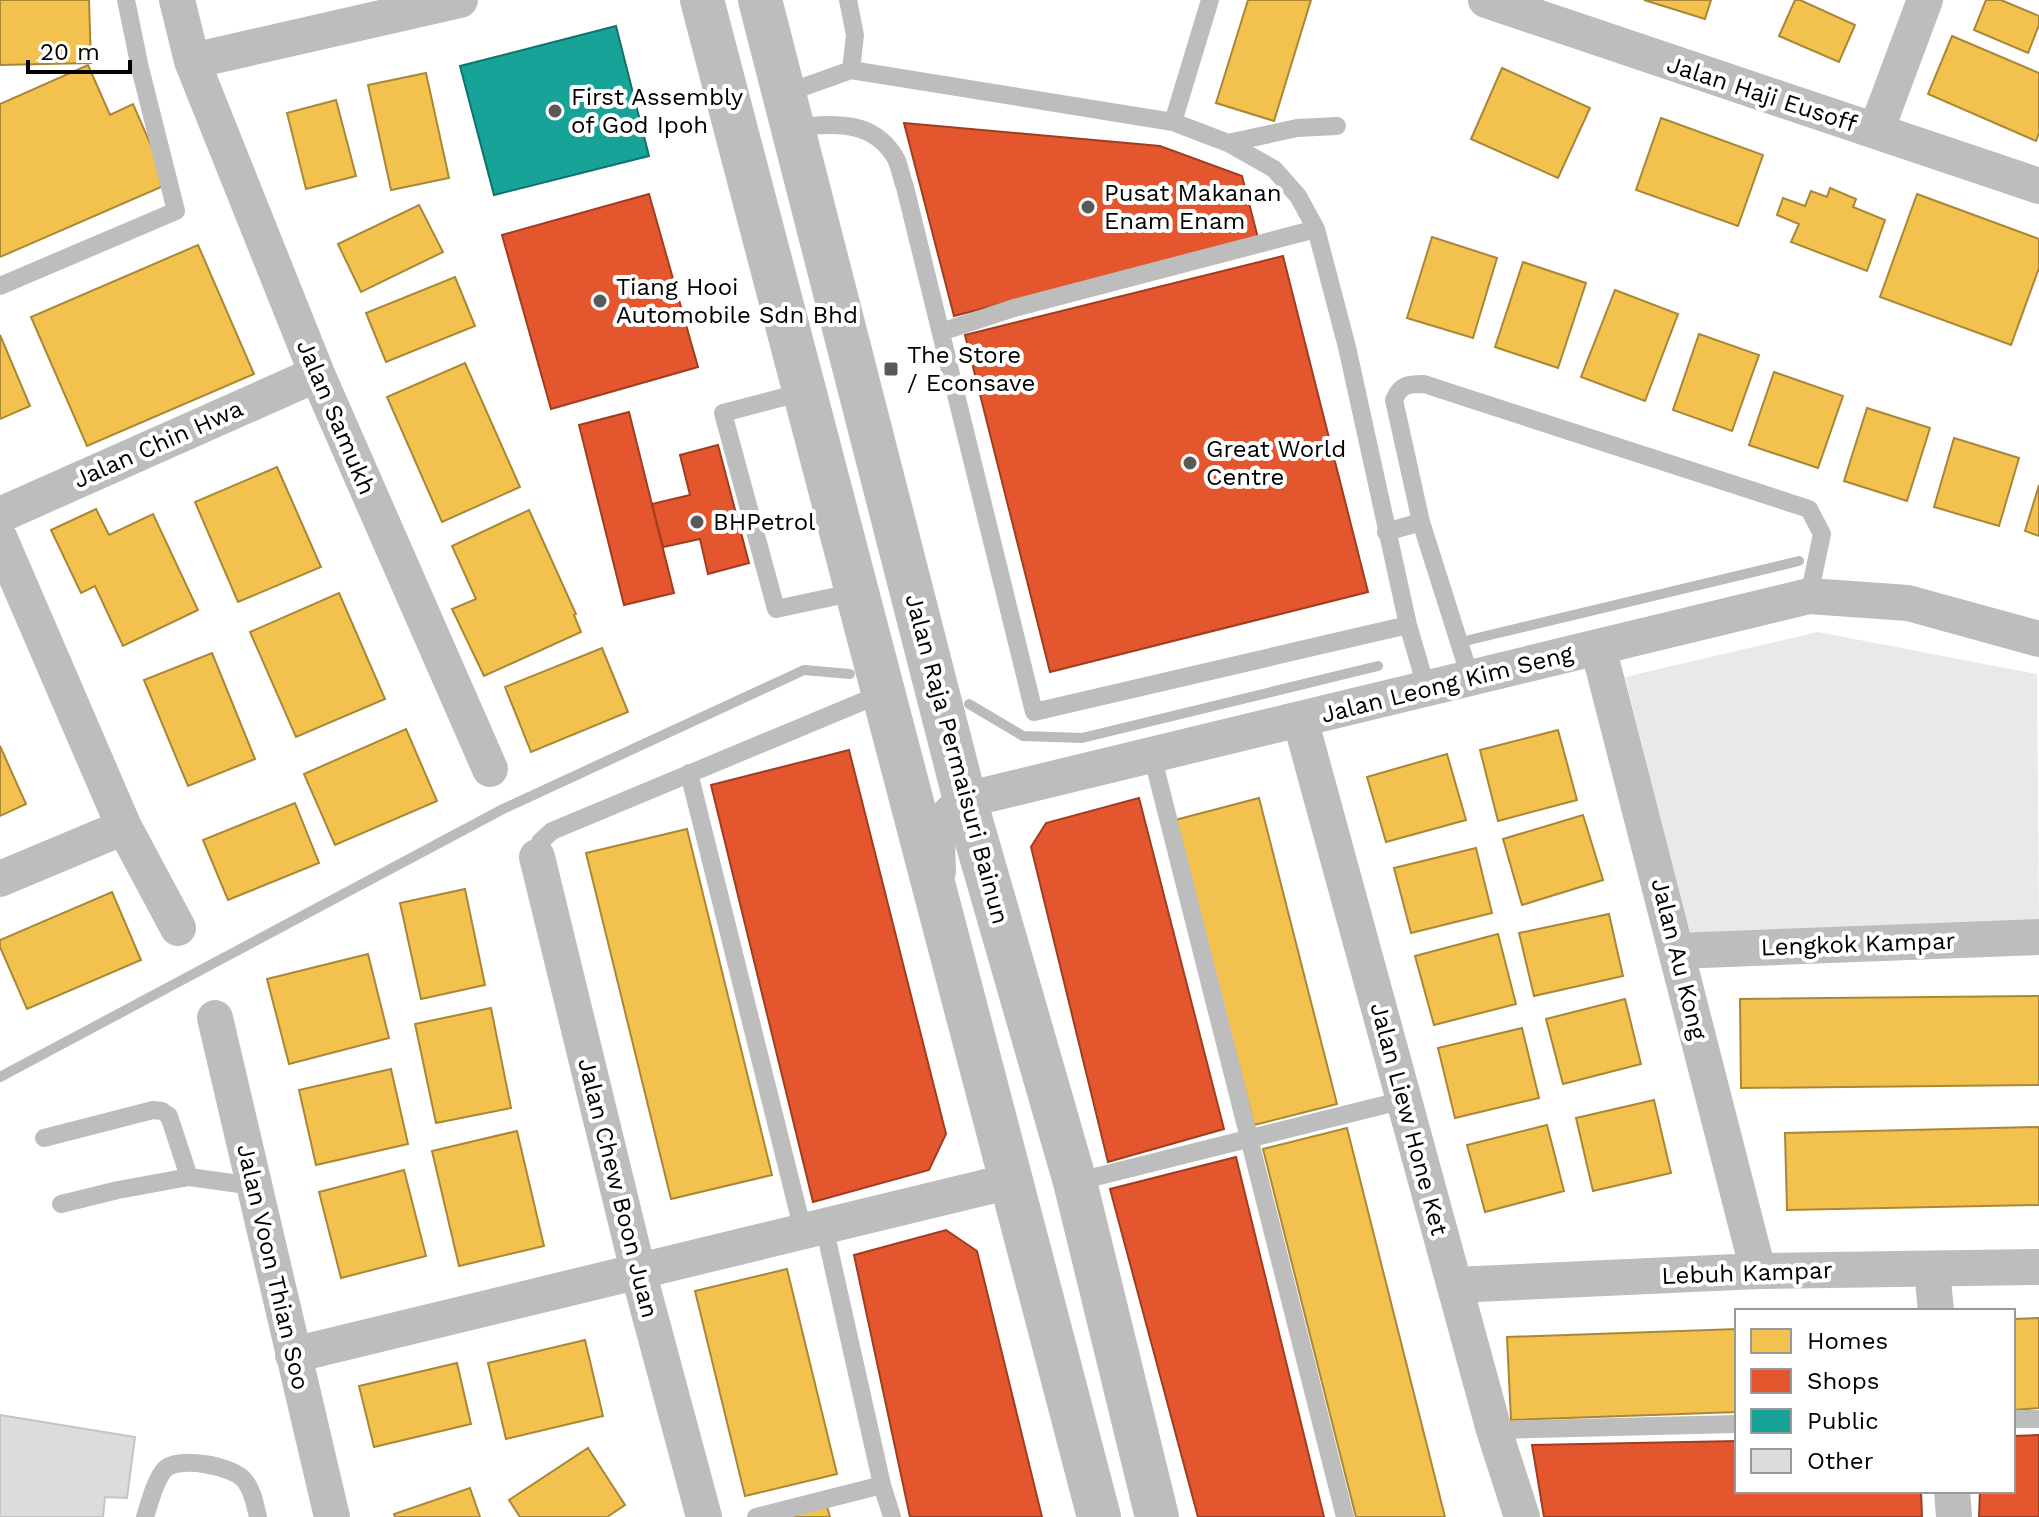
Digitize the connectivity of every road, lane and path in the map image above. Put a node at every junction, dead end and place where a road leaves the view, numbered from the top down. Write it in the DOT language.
graph roads {
  1 [pos="126,0"];
  2 [pos="177,0"];
  3 [pos="460,0"];
  4 [pos="702,0"];
  5 [pos="760,0"];
  6 [pos="848,0"];
  7 [pos="1210,0"];
  8 [pos="1486,0"];
  9 [pos="1925,0"];
  10 [pos="1570,14"];
  11 [pos="192,61"];
  12 [pos="851,70"];
  13 [pos="788,110"];
  14 [pos="1173,122"];
  15 [pos="1337,126"];
  16 [pos="1876,131"];
  17 [pos="1228,143"];
  18 [pos="2039,186"];
  19 [pos="1316,229"];
  20 [pos="0,286"];
  21 [pos="941,332"];
  22 [pos="317,374"];
  23 [pos="803,392"];
  24 [pos="0,515"];
  25 [pos="1421,522"];
  26 [pos="1386,532"];
  27 [pos="0,539"];
  28 [pos="856,592"];
  29 [pos="1809,596"];
  30 [pos="1408,625"];
  31 [pos="2039,639"];
  32 [pos="1598,647"];
  33 [pos="1471,680"];
  34 [pos="1427,690"];
  35 [pos="883,693"];
  36 [pos="1300,719"];
  37 [pos="1152,755"];
  38 [pos="490,769"];
  39 [pos="689,773"];
  40 [pos="965,800"];
  41 [pos="124,827"];
  42 [pos="537,857"];
  43 [pos="0,879"];
  44 [pos="938,901"];
  45 [pos="178,928"];
  46 [pos="2039,937"];
  47 [pos="1677,951"];
  48 [pos="215,1018"];
  49 [pos="1404,1100"];
  50 [pos="44,1138"];
  51 [pos="1249,1139"];
  52 [pos="189,1177"];
  53 [pos="1011,1181"];
  54 [pos="1075,1182"];
  55 [pos="254,1186"];
  56 [pos="61,1204"];
  57 [pos="813,1229"];
  58 [pos="2039,1267"];
  59 [pos="1932,1270"];
  60 [pos="638,1271"];
  61 [pos="1758,1271"];
  62 [pos="1455,1285"];
  63 [pos="1936,1309"];
  64 [pos="293,1355"];
  65 [pos="2015,1419"];
  66 [pos="2039,1419"];
  67 [pos="1735,1424"];
  68 [pos="1494,1430"];
  69 [pos="882,1485"];
  70 [pos="1952,1493"];
  71 [pos="145,1517"];
  72 [pos="258,1517"];
  73 [pos="332,1517"];
  74 [pos="704,1517"];
  75 [pos="756,1517"];
  76 [pos="892,1517"];
  77 [pos="1099,1517"];
  78 [pos="1157,1517"];
  79 [pos="1345,1517"];
  80 [pos="1522,1517"];
  81 [pos="1954,1517"];
  1 -- 20 [label="lane"];
  2 -- 11 [label="street, Jalan Samukh"];
  3 -- 11 [label="street"];
  4 -- 23 [label="main road"];
  5 -- 13 [label="main road, Jalan Raja Permaisuri Bainun"];
  6 -- 12 [label="lane"];
  7 -- 14 [label="lane"];
  8 -- 10 [label="street, Jalan Haji Eusoff"];
  9 -- 16 [label="street"];
  10 -- 16 [label="street, Jalan Haji Eusoff"];
  11 -- 22 [label="street, Jalan Samukh"];
  12 -- 13 [label="lane"];
  12 -- 14 [label="lane"];
  13 -- 21 [label="lane"];
  13 -- 40 [label="main road, Jalan Raja Permaisuri Bainun"];
  14 -- 17 [label="lane"];
  15 -- 17 [label="lane"];
  16 -- 18 [label="street, Jalan Haji Eusoff"];
  17 -- 19 [label="lane"];
  19 -- 21 [label="lane"];
  19 -- 26 [label="lane"];
  21 -- 30 [label="lane"];
  22 -- 24 [label="street, Jalan Chin Hwa"];
  22 -- 38 [label="street, Jalan Samukh"];
  23 -- 28 [label="main road"];
  23 -- 28 [label="lane"];
  25 -- 26 [label="lane"];
  25 -- 29 [label="lane"];
  25 -- 33 [label="lane"];
  26 -- 30 [label="lane"];
  27 -- 41 [label="street"];
  28 -- 35 [label="main road"];
  29 -- 31 [label="street, Jalan Leong Kim Seng"];
  29 -- 32 [label="street, Jalan Leong Kim Seng"];
  30 -- 34 [label="lane"];
  32 -- 33 [label="street, Jalan Leong Kim Seng"];
  32 -- 47 [label="street, Jalan Au Kong"];
  33 -- 34 [label="street, Jalan Leong Kim Seng"];
  34 -- 36 [label="street, Jalan Leong Kim Seng"];
  35 -- 39 [label="lane"];
  35 -- 44 [label="main road"];
  36 -- 37 [label="street, Jalan Leong Kim Seng"];
  36 -- 49 [label="street, Jalan Liew Hone Ket"];
  37 -- 40 [label="street, Jalan Leong Kim Seng"];
  37 -- 51 [label="lane"];
  39 -- 42 [label="lane"];
  39 -- 57 [label="lane"];
  40 -- 44 [label="street"];
  40 -- 54 [label="main road, Jalan Raja Permaisuri Bainun"];
  41 -- 43 [label="street"];
  41 -- 45 [label="street"];
  42 -- 60 [label="street, Jalan Chew Boon Juan"];
  44 -- 53 [label="main road"];
  46 -- 47 [label="street, Lengkok Kampar"];
  47 -- 61 [label="street, Jalan Au Kong"];
  48 -- 55 [label="street, Jalan Voon Thian Soo"];
  49 -- 51 [label="lane"];
  49 -- 62 [label="street, Jalan Liew Hone Ket"];
  50 -- 52 [label="lane"];
  51 -- 54 [label="lane"];
  51 -- 79 [label="lane"];
  52 -- 55 [label="lane"];
  52 -- 56 [label="lane"];
  53 -- 57 [label="street"];
  53 -- 77 [label="main road"];
  54 -- 78 [label="main road, Jalan Raja Permaisuri Bainun"];
  55 -- 64 [label="street, Jalan Voon Thian Soo"];
  57 -- 60 [label="street"];
  57 -- 69 [label="lane"];
  58 -- 59 [label="street, Lebuh Kampar"];
  59 -- 61 [label="street, Lebuh Kampar"];
  59 -- 63 [label="street"];
  60 -- 64 [label="street"];
  60 -- 74 [label="street, Jalan Chew Boon Juan"];
  61 -- 62 [label="street, Lebuh Kampar"];
  62 -- 68 [label="street, Jalan Liew Hone Ket"];
  64 -- 73 [label="street, Jalan Voon Thian Soo"];
  65 -- 66 [label="lane"];
  67 -- 68 [label="lane"];
  68 -- 80 [label="street, Jalan Liew Hone Ket"];
  69 -- 75 [label="lane"];
  69 -- 76 [label="lane"];
  70 -- 81 [label="street"];
  71 -- 72 [label="lane"];
}
